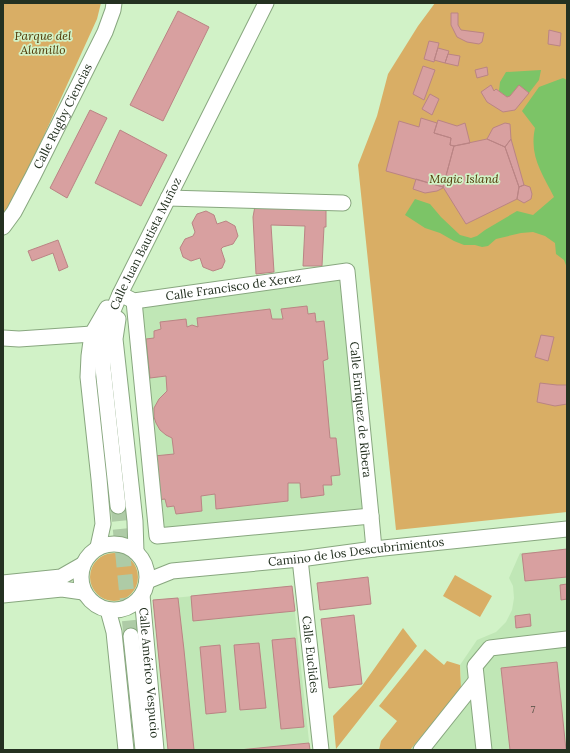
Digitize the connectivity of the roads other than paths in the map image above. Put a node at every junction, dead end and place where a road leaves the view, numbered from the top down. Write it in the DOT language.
graph roads {
  1 [pos="114,3"];
  2 [pos="266,3"];
  3 [pos="168,198"];
  4 [pos="343,203"];
  5 [pos="3,227"];
  6 [pos="347,271"];
  7 [pos="123,299"];
  8 [pos="3,329"];
  9 [pos="92,334"];
  10 [pos="3,338"];
  11 [pos="19,339"];
  12 [pos="118,506"];
  13 [pos="371,516"];
  14 [pos="567,529"];
  15 [pos="98,548"];
  16 [pos="374,550"];
  17 [pos="136,552"];
  18 [pos="300,559"];
  19 [pos="82,565"];
  20 [pos="147,580"];
  21 [pos="3,582"];
  22 [pos="83,592"];
  23 [pos="3,595"];
  24 [pos="142,595"];
  25 [pos="108,610"];
  26 [pos="131,636"];
  27 [pos="567,639"];
  28 [pos="476,681"];
  29 [pos="126,750"];
  30 [pos="143,750"];
  31 [pos="156,750"];
  32 [pos="321,750"];
  33 [pos="421,750"];
  34 [pos="484,750"];
  1 -- 5 [label="street, Calle Rugby Ciencias"];
  2 -- 3 [label="street, Calle Juan Bautista Muñoz"];
  3 -- 4 [label="street"];
  3 -- 7 [label="street, Calle Juan Bautista Muñoz"];
  6 -- 7 [label="street, Calle Francisco de Xerez"];
  6 -- 13 [label="street, Calle Enríquez de Ribera"];
  7 -- 9 [label="street"];
  7 -- 12 [label="street"];
  7 -- 13 [label="street"];
  7 -- 17 [label="street, Calle Juan Bautista Muñoz"];
  8 -- 11 [label="street"];
  9 -- 11 [label="street"];
  9 -- 15 [label="street"];
  10 -- 11 [label="street"];
  13 -- 16 [label="street, Calle Enríquez de Ribera"];
  14 -- 16 [label="street, Camino de los Descubrimientos"];
  15 -- 17 [label="street"];
  15 -- 19 [label="street"];
  16 -- 18 [label="street, Camino de los Descubrimientos"];
  17 -- 20 [label="street"];
  18 -- 20 [label="street, Camino de los Descubrimientos"];
  18 -- 32 [label="street, Calle Euclides"];
  19 -- 21 [label="street"];
  19 -- 22 [label="street"];
  20 -- 24 [label="street"];
  22 -- 23 [label="street"];
  22 -- 25 [label="street"];
  24 -- 25 [label="street"];
  24 -- 31 [label="street, Calle Américo Vespucio"];
  25 -- 29 [label="street"];
  26 -- 30 [label="street"];
  27 -- 28 [label="street"];
  28 -- 33 [label="street"];
  28 -- 34 [label="street"];
}
